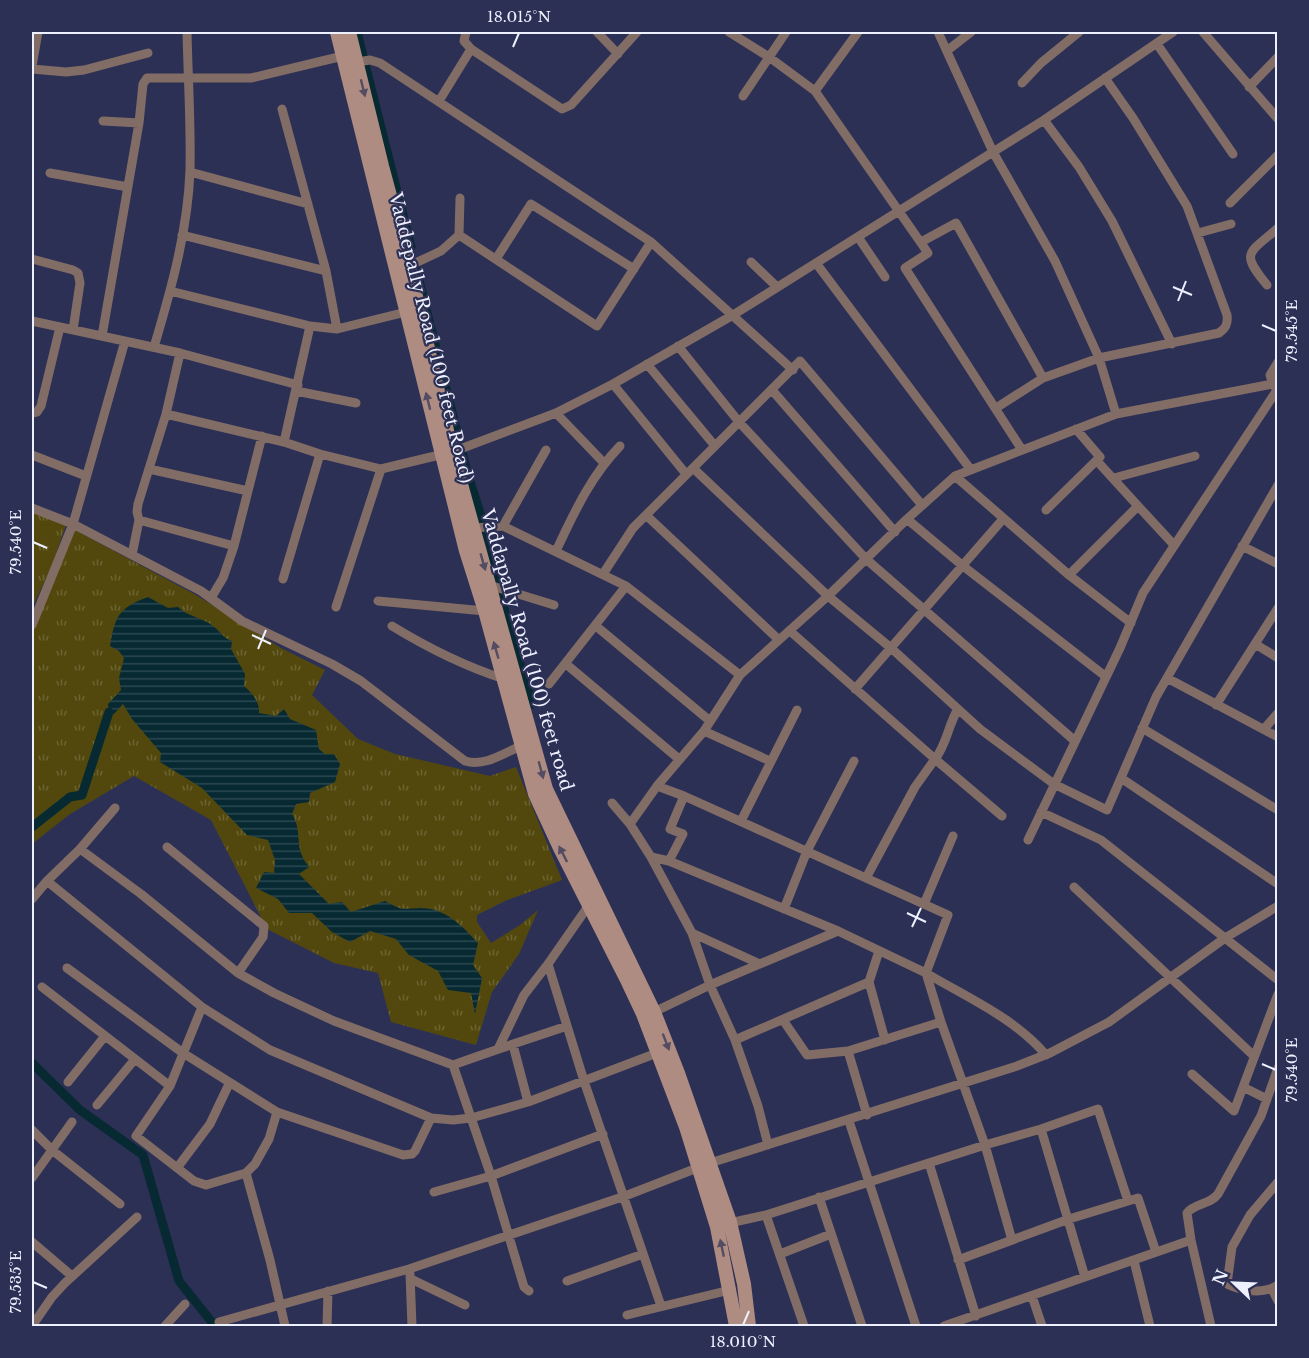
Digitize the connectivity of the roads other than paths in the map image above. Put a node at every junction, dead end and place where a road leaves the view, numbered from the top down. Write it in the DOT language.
graph roads {
  1 [pos="38,32"];
  2 [pos="187,32"];
  3 [pos="336,32"];
  4 [pos="349,32"];
  5 [pos="465,32"];
  6 [pos="597,32"];
  7 [pos="637,32"];
  8 [pos="729,32"];
  9 [pos="786,32"];
  10 [pos="858,32"];
  11 [pos="938,32"];
  12 [pos="971,32"];
  13 [pos="1079,32"];
  14 [pos="1171,32"];
  15 [pos="1203,32"];
  16 [pos="1157,44"];
  17 [pos="471,49"];
  18 [pos="948,50"];
  19 [pos="148,53"];
  20 [pos="618,54"];
  21 [pos="770,57"];
  22 [pos="1278,57"];
  23 [pos="357,59"];
  24 [pos="32,64"];
  25 [pos="188,78"];
  26 [pos="1105,78"];
  27 [pos="1022,83"];
  28 [pos="1249,87"];
  29 [pos="814,91"];
  30 [pos="743,96"];
  31 [pos="439,101"];
  32 [pos="282,109"];
  33 [pos="1278,119"];
  34 [pos="1044,120"];
  35 [pos="103,122"];
  36 [pos="139,123"];
  37 [pos="993,152"];
  38 [pos="1233,154"];
  39 [pos="1278,155"];
  40 [pos="190,172"];
  41 [pos="50,173"];
  42 [pos="129,188"];
  43 [pos="460,198"];
  44 [pos="1230,203"];
  45 [pos="308,204"];
  46 [pos="900,211"];
  47 [pos="1231,224"];
  48 [pos="1278,228"];
  49 [pos="1198,233"];
  50 [pos="182,235"];
  51 [pos="459,235"];
  52 [pos="858,237"];
  53 [pos="651,242"];
  54 [pos="921,242"];
  55 [pos="32,259"];
  56 [pos="496,260"];
  57 [pos="751,262"];
  58 [pos="816,263"];
  59 [pos="415,264"];
  60 [pos="634,269"];
  61 [pos="326,271"];
  62 [pos="885,277"];
  63 [pos="1267,285"];
  64 [pos="777,287"];
  65 [pos="170,291"];
  66 [pos="406,312"];
  67 [pos="733,315"];
  68 [pos="32,321"];
  69 [pos="310,326"];
  70 [pos="60,327"];
  71 [pos="337,329"];
  72 [pos="73,330"];
  73 [pos="102,336"];
  74 [pos="125,340"];
  75 [pos="1172,344"];
  76 [pos="678,346"];
  77 [pos="154,347"];
  78 [pos="180,353"];
  79 [pos="1099,358"];
  80 [pos="1278,362"];
  81 [pos="647,364"];
  82 [pos="792,369"];
  83 [pos="1043,378"];
  84 [pos="613,384"];
  85 [pos="1275,385"];
  86 [pos="297,388"];
  87 [pos="772,390"];
  88 [pos="356,403"];
  89 [pos="996,408"];
  90 [pos="32,413"];
  91 [pos="556,413"];
  92 [pos="166,414"];
  93 [pos="1116,414"];
  94 [pos="739,422"];
  95 [pos="1076,429"];
  96 [pos="262,436"];
  97 [pos="284,442"];
  98 [pos="620,446"];
  99 [pos="715,446"];
  100 [pos="455,450"];
  101 [pos="546,450"];
  102 [pos="1022,450"];
  103 [pos="320,454"];
  104 [pos="32,455"];
  105 [pos="1196,456"];
  106 [pos="1097,461"];
  107 [pos="604,463"];
  108 [pos="149,469"];
  109 [pos="381,469"];
  110 [pos="971,470"];
  111 [pos="689,471"];
  112 [pos="86,476"];
  113 [pos="955,476"];
  114 [pos="1114,478"];
  115 [pos="1278,484"];
  116 [pos="248,491"];
  117 [pos="922,505"];
  118 [pos="1138,506"];
  119 [pos="32,508"];
  120 [pos="1046,510"];
  121 [pos="647,516"];
  122 [pos="907,519"];
  123 [pos="1003,519"];
  124 [pos="139,520"];
  125 [pos="73,524"];
  126 [pos="503,526"];
  127 [pos="482,528"];
  128 [pos="894,532"];
  129 [pos="1174,545"];
  130 [pos="234,546"];
  131 [pos="1242,546"];
  132 [pos="556,551"];
  133 [pos="132,555"];
  134 [pos="866,559"];
  135 [pos="1278,564"];
  136 [pos="963,566"];
  137 [pos="603,574"];
  138 [pos="1069,575"];
  139 [pos="283,579"];
  140 [pos="626,586"];
  141 [pos="497,588"];
  142 [pos="828,596"];
  143 [pos="211,598"];
  144 [pos="378,601"];
  145 [pos="554,605"];
  146 [pos="336,607"];
  147 [pos="1278,608"];
  148 [pos="926,609"];
  149 [pos="485,611"];
  150 [pos="1131,623"];
  151 [pos="32,625"];
  152 [pos="392,626"];
  153 [pos="596,626"];
  154 [pos="790,631"];
  155 [pos="779,640"];
  156 [pos="1255,644"];
  157 [pos="891,648"];
  158 [pos="1278,658"];
  159 [pos="566,664"];
  160 [pos="740,675"];
  161 [pos="1105,676"];
  162 [pos="1167,678"];
  163 [pos="504,679"];
  164 [pos="549,684"];
  165 [pos="855,689"];
  166 [pos="1216,705"];
  167 [pos="958,709"];
  168 [pos="796,710"];
  169 [pos="1278,713"];
  170 [pos="710,721"];
  171 [pos="1143,728"];
  172 [pos="1264,729"];
  173 [pos="704,731"];
  174 [pos="1278,737"];
  175 [pos="1075,741"];
  176 [pos="523,745"];
  177 [pos="680,759"];
  178 [pos="935,759"];
  179 [pos="770,761"];
  180 [pos="854,761"];
  181 [pos="1121,778"];
  182 [pos="1054,784"];
  183 [pos="657,786"];
  184 [pos="684,796"];
  185 [pos="612,803"];
  186 [pos="116,808"];
  187 [pos="1278,810"];
  188 [pos="1041,812"];
  189 [pos="1002,816"];
  190 [pos="741,820"];
  191 [pos="630,824"];
  192 [pos="953,837"];
  193 [pos="1028,840"];
  194 [pos="167,847"];
  195 [pos="80,849"];
  196 [pos="807,851"];
  197 [pos="651,857"];
  198 [pos="669,861"];
  199 [pos="866,878"];
  200 [pos="47,881"];
  201 [pos="1278,884"];
  202 [pos="1074,887"];
  203 [pos="32,899"];
  204 [pos="924,904"];
  205 [pos="589,905"];
  206 [pos="1278,906"];
  207 [pos="784,909"];
  208 [pos="838,931"];
  209 [pos="692,933"];
  210 [pos="1225,938"];
  211 [pos="879,951"];
  212 [pos="548,964"];
  213 [pos="760,964"];
  214 [pos="67,968"];
  215 [pos="238,973"];
  216 [pos="926,973"];
  217 [pos="1172,978"];
  218 [pos="1278,980"];
  219 [pos="869,982"];
  220 [pos="710,985"];
  221 [pos="42,987"];
  222 [pos="1278,994"];
  223 [pos="202,1006"];
  224 [pos="654,1012"];
  225 [pos="783,1020"];
  226 [pos="941,1022"];
  227 [pos="567,1026"];
  228 [pos="105,1036"];
  229 [pos="735,1040"];
  230 [pos="885,1040"];
  231 [pos="513,1045"];
  232 [pos="499,1047"];
  233 [pos="848,1052"];
  234 [pos="183,1053"];
  235 [pos="657,1053"];
  236 [pos="1046,1055"];
  237 [pos="1254,1056"];
  238 [pos="135,1059"];
  239 [pos="453,1065"];
  240 [pos="1278,1068"];
  241 [pos="1192,1074"];
  242 [pos="585,1081"];
  243 [pos="1275,1081"];
  244 [pos="68,1083"];
  245 [pos="963,1083"];
  246 [pos="229,1084"];
  247 [pos="170,1086"];
  248 [pos="1243,1087"];
  249 [pos="1267,1099"];
  250 [pos="528,1102"];
  251 [pos="97,1106"];
  252 [pos="277,1112"];
  253 [pos="867,1115"];
  254 [pos="431,1118"];
  255 [pos="471,1118"];
  256 [pos="849,1121"];
  257 [pos="72,1122"];
  258 [pos="1041,1129"];
  259 [pos="32,1130"];
  260 [pos="603,1134"];
  261 [pos="768,1145"];
  262 [pos="985,1145"];
  263 [pos="52,1150"];
  264 [pos="929,1163"];
  265 [pos="705,1166"];
  266 [pos="177,1168"];
  267 [pos="246,1173"];
  268 [pos="490,1176"];
  269 [pos="32,1178"];
  270 [pos="870,1182"];
  271 [pos="1278,1182"];
  272 [pos="434,1192"];
  273 [pos="625,1196"];
  274 [pos="819,1197"];
  275 [pos="1128,1201"];
  276 [pos="120,1204"];
  277 [pos="766,1215"];
  278 [pos="137,1217"];
  279 [pos="1069,1219"];
  280 [pos="724,1225"];
  281 [pos="831,1234"];
  282 [pos="510,1236"];
  283 [pos="1012,1240"];
  284 [pos="1191,1240"];
  285 [pos="32,1242"];
  286 [pos="1156,1252"];
  287 [pos="643,1254"];
  288 [pos="780,1254"];
  289 [pos="958,1260"];
  290 [pos="1134,1261"];
  291 [pos="409,1269"];
  292 [pos="72,1276"];
  293 [pos="1085,1277"];
  294 [pos="411,1279"];
  295 [pos="567,1281"];
  296 [pos="1275,1287"];
  297 [pos="730,1290"];
  298 [pos="328,1291"];
  299 [pos="529,1292"];
  300 [pos="1032,1296"];
  301 [pos="1278,1301"];
  302 [pos="280,1303"];
  303 [pos="185,1304"];
  304 [pos="465,1305"];
  305 [pos="661,1306"];
  306 [pos="627,1315"];
  307 [pos="976,1316"];
  308 [pos="219,1322"];
  309 [pos="32,1326"];
  310 [pos="165,1326"];
  311 [pos="285,1326"];
  312 [pos="327,1326"];
  313 [pos="412,1326"];
  314 [pos="736,1326"];
  315 [pos="749,1326"];
  316 [pos="804,1326"];
  317 [pos="862,1326"];
  318 [pos="916,1326"];
  319 [pos="944,1326"];
  320 [pos="1042,1326"];
  321 [pos="1150,1326"];
  322 [pos="1211,1326"];
  1 -- 24 [label="street"];
  2 -- 25 [label="street"];
  3 -- 23 [label="main road, Vaddepally Road (100 feet Road)"];
  4 -- 23 [label="main road, Vaddapally Road (100) feet road"];
  5 -- 17 [label="street"];
  6 -- 20 [label="street"];
  7 -- 20 [label="street"];
  8 -- 21 [label="street"];
  9 -- 21 [label="street"];
  10 -- 29 [label="street"];
  11 -- 18 [label="street"];
  12 -- 18 [label="street"];
  13 -- 27 [label="street"];
  14 -- 16 [label="street"];
  15 -- 28 [label="street"];
  16 -- 26 [label="street"];
  16 -- 38 [label="street"];
  17 -- 20 [label="street"];
  17 -- 31 [label="street"];
  18 -- 37 [label="street"];
  19 -- 24 [label="street"];
  21 -- 29 [label="street"];
  21 -- 30 [label="street"];
  22 -- 28 [label="street"];
  23 -- 25 [label="street"];
  23 -- 31 [label="street"];
  23 -- 59 [label="main road, Vaddapally Road (100) feet road, one-way"];
  23 -- 66 [label="main road, Vaddepally Road (100 feet Road)"];
  25 -- 36 [label="street"];
  25 -- 40 [label="street"];
  26 -- 34 [label="street"];
  26 -- 49 [label="street"];
  28 -- 33 [label="street"];
  29 -- 46 [label="street"];
  31 -- 53 [label="street"];
  32 -- 45 [label="street"];
  34 -- 37 [label="street"];
  34 -- 75 [label="street"];
  35 -- 36 [label="street"];
  36 -- 42 [label="street"];
  37 -- 46 [label="street"];
  37 -- 79 [label="street"];
  39 -- 44 [label="street"];
  40 -- 45 [label="street"];
  40 -- 50 [label="street"];
  41 -- 42 [label="street"];
  42 -- 73 [label="street"];
  43 -- 51 [label="street"];
  45 -- 61 [label="street"];
  46 -- 52 [label="street"];
  46 -- 54 [label="street"];
  47 -- 49 [label="street"];
  48 -- 63 [label="street"];
  49 -- 75 [label="street"];
  50 -- 61 [label="street"];
  50 -- 65 [label="street"];
  51 -- 56 [label="street"];
  51 -- 59 [label="street"];
  52 -- 58 [label="street"];
  52 -- 62 [label="street"];
  53 -- 60 [label="street"];
  53 -- 67 [label="street"];
  54 -- 83 [label="street"];
  54 -- 89 [label="street"];
  55 -- 72 [label="street"];
  56 -- 60 [label="street"];
  56 -- 60 [label="street"];
  57 -- 64 [label="street"];
  58 -- 64 [label="street"];
  58 -- 110 [label="street"];
  59 -- 100 [label="main road, Vaddapally Road (100) feet road"];
  61 -- 71 [label="street"];
  64 -- 67 [label="street"];
  65 -- 69 [label="street"];
  65 -- 77 [label="street"];
  66 -- 71 [label="street"];
  100 -- 66 [label="main road, Vaddepally Road (100 feet Road), one-way"];
  67 -- 76 [label="street"];
  67 -- 82 [label="street"];
  68 -- 70 [label="street"];
  69 -- 71 [label="street"];
  69 -- 86 [label="street"];
  70 -- 72 [label="street"];
  70 -- 90 [label="street"];
  72 -- 73 [label="street"];
  73 -- 74 [label="street"];
  74 -- 77 [label="street"];
  74 -- 112 [label="street"];
  75 -- 79 [label="street"];
  76 -- 81 [label="street"];
  76 -- 94 [label="street"];
  77 -- 78 [label="street"];
  78 -- 86 [label="street"];
  78 -- 92 [label="street"];
  79 -- 83 [label="street"];
  79 -- 93 [label="street"];
  80 -- 85 [label="street"];
  81 -- 84 [label="street"];
  81 -- 99 [label="street"];
  82 -- 87 [label="street"];
  82 -- 117 [label="street"];
  83 -- 89 [label="street"];
  84 -- 91 [label="street"];
  84 -- 111 [label="street"];
  85 -- 93 [label="street"];
  85 -- 129 [label="street"];
  86 -- 88 [label="street"];
  86 -- 97 [label="street"];
  87 -- 94 [label="street"];
  87 -- 128 [label="street"];
  89 -- 102 [label="street"];
  91 -- 100 [label="street"];
  91 -- 107 [label="street"];
  92 -- 96 [label="street"];
  92 -- 108 [label="street"];
  93 -- 95 [label="street"];
  94 -- 99 [label="street"];
  94 -- 134 [label="street"];
  95 -- 102 [label="street"];
  95 -- 106 [label="street"];
  96 -- 97 [label="street"];
  96 -- 116 [label="street"];
  97 -- 103 [label="street"];
  98 -- 107 [label="street"];
  99 -- 111 [label="street"];
  100 -- 109 [label="street"];
  100 -- 127 [label="main road, Vaddapally Road (100) feet road"];
  100 -- 149 [label="main road, Vaddepally Road (100 feet Road)"];
  101 -- 126 [label="street"];
  102 -- 110 [label="street"];
  103 -- 109 [label="street"];
  103 -- 139 [label="street"];
  104 -- 112 [label="street"];
  105 -- 114 [label="street"];
  106 -- 114 [label="street"];
  106 -- 120 [label="street"];
  107 -- 132 [label="street"];
  108 -- 116 [label="street"];
  108 -- 124 [label="street"];
  109 -- 146 [label="street"];
  110 -- 113 [label="street"];
  111 -- 121 [label="street"];
  111 -- 142 [label="street"];
  112 -- 125 [label="street"];
  113 -- 117 [label="street"];
  113 -- 123 [label="street"];
  114 -- 118 [label="street"];
  115 -- 131 [label="street"];
  116 -- 130 [label="street"];
  117 -- 122 [label="street"];
  118 -- 129 [label="street"];
  118 -- 138 [label="street"];
  119 -- 125 [label="street"];
  121 -- 137 [label="street"];
  121 -- 155 [label="street"];
  122 -- 128 [label="street"];
  122 -- 136 [label="street"];
  123 -- 136 [label="street"];
  123 -- 138 [label="street"];
  124 -- 130 [label="street"];
  124 -- 133 [label="street"];
  125 -- 133 [label="street"];
  125 -- 151 [label="street"];
  126 -- 127 [label="street"];
  126 -- 132 [label="street"];
  127 -- 141 [label="main road, Vaddapally Road (100) feet road, one-way"];
  128 -- 134 [label="street"];
  129 -- 150 [label="street"];
  130 -- 143 [label="street"];
  131 -- 135 [label="street"];
  131 -- 162 [label="street"];
  132 -- 137 [label="street"];
  133 -- 143 [label="street"];
  134 -- 142 [label="street"];
  134 -- 148 [label="street"];
  136 -- 148 [label="street"];
  136 -- 161 [label="street"];
  137 -- 140 [label="street"];
  138 -- 150 [label="street"];
  140 -- 153 [label="street"];
  140 -- 160 [label="street"];
  141 -- 145 [label="street"];
  141 -- 224 [label="main road, Vaddapally Road (100) feet road, one-way"];
  142 -- 154 [label="street"];
  142 -- 157 [label="street"];
  143 -- 176 [label="street"];
  144 -- 149 [label="street"];
  147 -- 156 [label="street"];
  148 -- 157 [label="street"];
  148 -- 175 [label="street"];
  163 -- 149 [label="main road, Vaddepally Road (100 feet Road), one-way"];
  150 -- 161 [label="street"];
  152 -- 163 [label="street"];
  153 -- 159 [label="street"];
  153 -- 170 [label="street"];
  154 -- 155 [label="street"];
  154 -- 165 [label="street"];
  155 -- 160 [label="street"];
  156 -- 158 [label="street"];
  156 -- 166 [label="street"];
  157 -- 165 [label="street"];
  157 -- 167 [label="street"];
  159 -- 164 [label="street"];
  159 -- 177 [label="street"];
  160 -- 170 [label="street"];
  161 -- 175 [label="street"];
  162 -- 166 [label="street"];
  162 -- 171 [label="street"];
  163 -- 176 [label="main road, Vaddepally Road (100 feet Road)"];
  165 -- 178 [label="street"];
  166 -- 172 [label="street"];
  167 -- 178 [label="street"];
  167 -- 182 [label="street"];
  168 -- 179 [label="street"];
  169 -- 172 [label="street"];
  170 -- 173 [label="street"];
  171 -- 181 [label="street"];
  171 -- 187 [label="street"];
  172 -- 174 [label="street"];
  173 -- 177 [label="street"];
  173 -- 179 [label="street"];
  175 -- 182 [label="street"];
  205 -- 176 [label="main road, Vaddepally Road (100 feet Road), one-way"];
  177 -- 183 [label="street"];
  178 -- 189 [label="street"];
  178 -- 199 [label="street"];
  179 -- 190 [label="street"];
  180 -- 196 [label="street"];
  181 -- 182 [label="street"];
  181 -- 201 [label="street"];
  182 -- 188 [label="street"];
  183 -- 184 [label="street"];
  183 -- 191 [label="street"];
  184 -- 190 [label="street"];
  184 -- 198 [label="street"];
  185 -- 191 [label="street"];
  186 -- 195 [label="street"];
  188 -- 193 [label="street"];
  188 -- 210 [label="street"];
  190 -- 196 [label="street"];
  191 -- 197 [label="street"];
  192 -- 204 [label="street"];
  194 -- 215 [label="street"];
  195 -- 200 [label="street"];
  195 -- 215 [label="street"];
  196 -- 199 [label="street"];
  196 -- 207 [label="street"];
  197 -- 198 [label="street"];
  197 -- 209 [label="street"];
  198 -- 207 [label="street"];
  199 -- 204 [label="street"];
  200 -- 203 [label="street"];
  200 -- 223 [label="street"];
  202 -- 217 [label="street"];
  204 -- 216 [label="street"];
  205 -- 212 [label="street"];
  205 -- 235 [label="main road, Vaddepally Road (100 feet Road)"];
  206 -- 210 [label="street"];
  207 -- 208 [label="street"];
  208 -- 211 [label="street"];
  208 -- 213 [label="street"];
  209 -- 213 [label="street"];
  209 -- 220 [label="street"];
  210 -- 217 [label="street"];
  210 -- 218 [label="street"];
  211 -- 216 [label="street"];
  211 -- 219 [label="street"];
  212 -- 227 [label="street"];
  212 -- 232 [label="street"];
  213 -- 220 [label="street"];
  214 -- 234 [label="street"];
  215 -- 239 [label="street"];
  216 -- 226 [label="street"];
  216 -- 236 [label="street"];
  217 -- 236 [label="street"];
  217 -- 237 [label="street"];
  219 -- 225 [label="street"];
  219 -- 230 [label="street"];
  220 -- 224 [label="street"];
  220 -- 229 [label="street"];
  221 -- 228 [label="street"];
  222 -- 237 [label="street"];
  223 -- 234 [label="street"];
  223 -- 254 [label="street"];
  224 -- 265 [label="main road, Vaddapally Road (100) feet road, one-way"];
  225 -- 229 [label="street"];
  225 -- 233 [label="street"];
  226 -- 230 [label="street"];
  226 -- 245 [label="street"];
  227 -- 231 [label="street"];
  227 -- 242 [label="street"];
  228 -- 238 [label="street"];
  228 -- 244 [label="street"];
  229 -- 261 [label="street"];
  230 -- 233 [label="street"];
  231 -- 232 [label="street"];
  231 -- 250 [label="street"];
  232 -- 239 [label="street"];
  233 -- 253 [label="street"];
  234 -- 246 [label="street"];
  234 -- 247 [label="street"];
  235 -- 242 [label="street"];
  235 -- 265 [label="main road, Vaddepally Road (100 feet Road)"];
  236 -- 245 [label="street"];
  237 -- 248 [label="street"];
  238 -- 247 [label="street"];
  238 -- 251 [label="street"];
  239 -- 255 [label="street"];
  240 -- 243 [label="street"];
  241 -- 248 [label="street"];
  242 -- 250 [label="street"];
  242 -- 260 [label="street"];
  243 -- 249 [label="street"];
  245 -- 253 [label="street"];
  245 -- 262 [label="street"];
  246 -- 252 [label="street"];
  246 -- 266 [label="street"];
  247 -- 266 [label="street"];
  248 -- 249 [label="street"];
  249 -- 284 [label="street"];
  250 -- 255 [label="street"];
  252 -- 254 [label="street"];
  252 -- 267 [label="street"];
  253 -- 256 [label="street"];
  254 -- 255 [label="street"];
  255 -- 268 [label="street"];
  256 -- 261 [label="street"];
  256 -- 270 [label="street"];
  257 -- 263 [label="street"];
  258 -- 262 [label="street"];
  258 -- 275 [label="street"];
  258 -- 279 [label="street"];
  259 -- 263 [label="street"];
  260 -- 268 [label="street"];
  260 -- 273 [label="street"];
  261 -- 265 [label="street"];
  262 -- 264 [label="street"];
  262 -- 283 [label="street"];
  263 -- 269 [label="street"];
  263 -- 276 [label="street"];
  264 -- 270 [label="street"];
  264 -- 289 [label="street"];
  265 -- 273 [label="street"];
  265 -- 280 [label="main road, Vaddapally Road (100) feet road"];
  266 -- 267 [label="street"];
  267 -- 302 [label="street"];
  268 -- 272 [label="street"];
  268 -- 282 [label="street"];
  270 -- 274 [label="street"];
  270 -- 318 [label="street"];
  271 -- 296 [label="street"];
  273 -- 282 [label="street"];
  273 -- 287 [label="street"];
  274 -- 277 [label="street"];
  274 -- 281 [label="street"];
  275 -- 279 [label="street"];
  275 -- 286 [label="street"];
  277 -- 280 [label="street"];
  277 -- 288 [label="street"];
  278 -- 292 [label="street"];
  279 -- 283 [label="street"];
  279 -- 293 [label="street"];
  297 -- 280 [label="main road, one-way"];
  280 -- 315 [label="main road, Vaddapally Road (100) feet road"];
  281 -- 288 [label="street"];
  281 -- 317 [label="street"];
  282 -- 291 [label="street"];
  282 -- 299 [label="street"];
  283 -- 289 [label="street"];
  284 -- 286 [label="street"];
  284 -- 322 [label="street"];
  285 -- 292 [label="street"];
  286 -- 290 [label="street"];
  287 -- 295 [label="street"];
  287 -- 305 [label="street"];
  288 -- 316 [label="street"];
  289 -- 307 [label="street"];
  290 -- 293 [label="street"];
  290 -- 321 [label="street"];
  291 -- 294 [label="street"];
  291 -- 298 [label="street"];
  292 -- 309 [label="street"];
  293 -- 300 [label="street"];
  294 -- 304 [label="street"];
  294 -- 313 [label="street"];
  296 -- 301 [label="street"];
  297 -- 305 [label="street"];
  297 -- 314 [label="main road"];
  298 -- 302 [label="street"];
  298 -- 312 [label="street"];
  300 -- 307 [label="street"];
  300 -- 320 [label="street"];
  302 -- 308 [label="street"];
  302 -- 311 [label="street"];
  303 -- 310 [label="street"];
  305 -- 306 [label="street"];
  307 -- 319 [label="street"];
}
